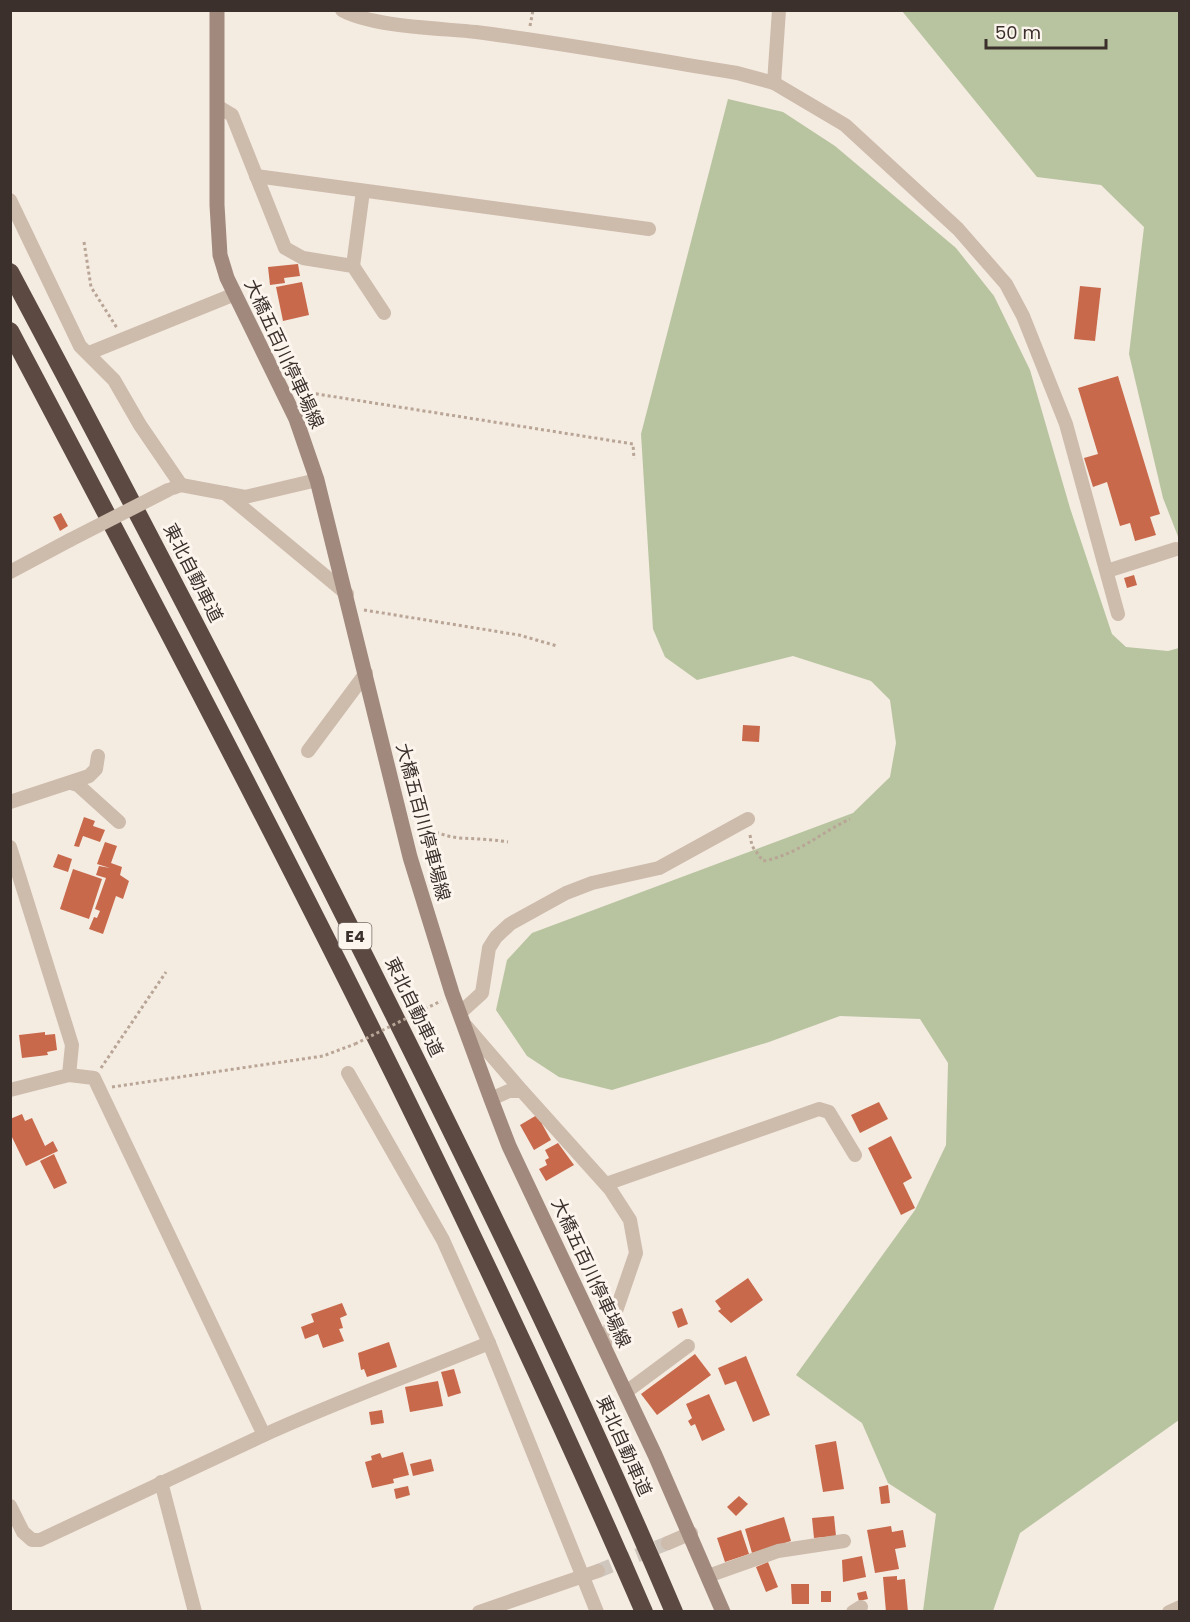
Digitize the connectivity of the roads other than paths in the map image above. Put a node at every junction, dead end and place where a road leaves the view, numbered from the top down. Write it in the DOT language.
graph roads {
  1 [pos="217,10"];
  2 [pos="342,10"];
  3 [pos="779,10"];
  4 [pos="774,82"];
  5 [pos="217,106"];
  6 [pos="256,176"];
  7 [pos="363,191"];
  8 [pos="10,200"];
  9 [pos="649,229"];
  10 [pos="353,266"];
  11 [pos="10,272"];
  12 [pos="235,294"];
  13 [pos="384,313"];
  14 [pos="10,332"];
  15 [pos="90,353"];
  16 [pos="317,480"];
  17 [pos="175,487"];
  18 [pos="225,493"];
  19 [pos="1176,549"];
  20 [pos="1107,571"];
  21 [pos="10,572"];
  22 [pos="349,601"];
  23 [pos="1118,614"];
  24 [pos="366,673"];
  25 [pos="308,751"];
  26 [pos="98,756"];
  27 [pos="71,783"];
  28 [pos="10,802"];
  29 [pos="747,819"];
  30 [pos="119,822"];
  31 [pos="10,847"];
  32 [pos="25,891"];
  33 [pos="10,893"];
  34 [pos="462,1019"];
  35 [pos="348,1073"];
  36 [pos="69,1075"];
  37 [pos="10,1090"];
  38 [pos="522,1091"];
  39 [pos="491,1099"];
  40 [pos="855,1155"];
  41 [pos="606,1184"];
  42 [pos="489,1343"];
  43 [pos="604,1346"];
  44 [pos="688,1346"];
  45 [pos="626,1392"];
  46 [pos="264,1435"];
  47 [pos="161,1482"];
  48 [pos="10,1506"];
  49 [pos="691,1533"];
  50 [pos="844,1540"];
  51 [pos="668,1543"];
  52 [pos="598,1571"];
  53 [pos="708,1575"];
  54 [pos="582,1577"];
  55 [pos="1179,1607"];
  56 [pos="195,1611"];
  57 [pos="479,1611"];
  58 [pos="597,1611"];
  59 [pos="644,1611"];
  60 [pos="674,1611"];
  61 [pos="723,1611"];
  62 [pos="1169,1611"];
  1 -- 5 [label="main road, 大橋五百川停車場線"];
  2 -- 4 [label="street"];
  3 -- 4 [label="street"];
  4 -- 20 [label="street"];
  5 -- 6 [label="street"];
  5 -- 12 [label="main road, 大橋五百川停車場線"];
  6 -- 7 [label="street"];
  6 -- 10 [label="street"];
  7 -- 9 [label="street"];
  7 -- 10 [label="street"];
  8 -- 15 [label="street"];
  10 -- 13 [label="street"];
  11 -- 60 [label="highway, 東北自動車道 / E4"];
  12 -- 15 [label="street"];
  12 -- 16 [label="main road, 大橋五百川停車場線"];
  14 -- 59 [label="highway, E4"];
  15 -- 17 [label="street"];
  16 -- 18 [label="street"];
  16 -- 22 [label="main road, 大橋五百川停車場線"];
  17 -- 18 [label="street"];
  17 -- 21 [label="street, bridge"];
  18 -- 22 [label="street"];
  19 -- 20 [label="street"];
  20 -- 23 [label="street"];
  22 -- 24 [label="main road, 大橋五百川停車場線"];
  24 -- 25 [label="street"];
  24 -- 34 [label="main road, 大橋五百川停車場線"];
  26 -- 27 [label="street"];
  27 -- 28 [label="street"];
  27 -- 30 [label="street"];
  29 -- 34 [label="street"];
  31 -- 32 [label="street"];
  32 -- 33 [label="street"];
  32 -- 36 [label="street"];
  34 -- 38 [label="street"];
  34 -- 39 [label="main road, 大橋五百川停車場線"];
  35 -- 42 [label="street"];
  36 -- 37 [label="street"];
  36 -- 46 [label="street"];
  38 -- 39 [label="street"];
  38 -- 41 [label="street"];
  39 -- 43 [label="main road, 大橋五百川停車場線"];
  40 -- 41 [label="street"];
  41 -- 43 [label="street"];
  42 -- 46 [label="street"];
  42 -- 54 [label="street"];
  43 -- 45 [label="main road, 大橋五百川停車場線"];
  44 -- 45 [label="street"];
  45 -- 49 [label="main road, 大橋五百川停車場線"];
  46 -- 47 [label="street"];
  47 -- 48 [label="street"];
  47 -- 56 [label="street"];
  49 -- 51 [label="street"];
  49 -- 53 [label="main road, 大橋五百川停車場線"];
  50 -- 53 [label="street"];
  52 -- 54 [label="street"];
  53 -- 61 [label="main road, 大橋五百川停車場線"];
  54 -- 57 [label="street"];
  54 -- 58 [label="street"];
  55 -- 62 [label="street"];
}
